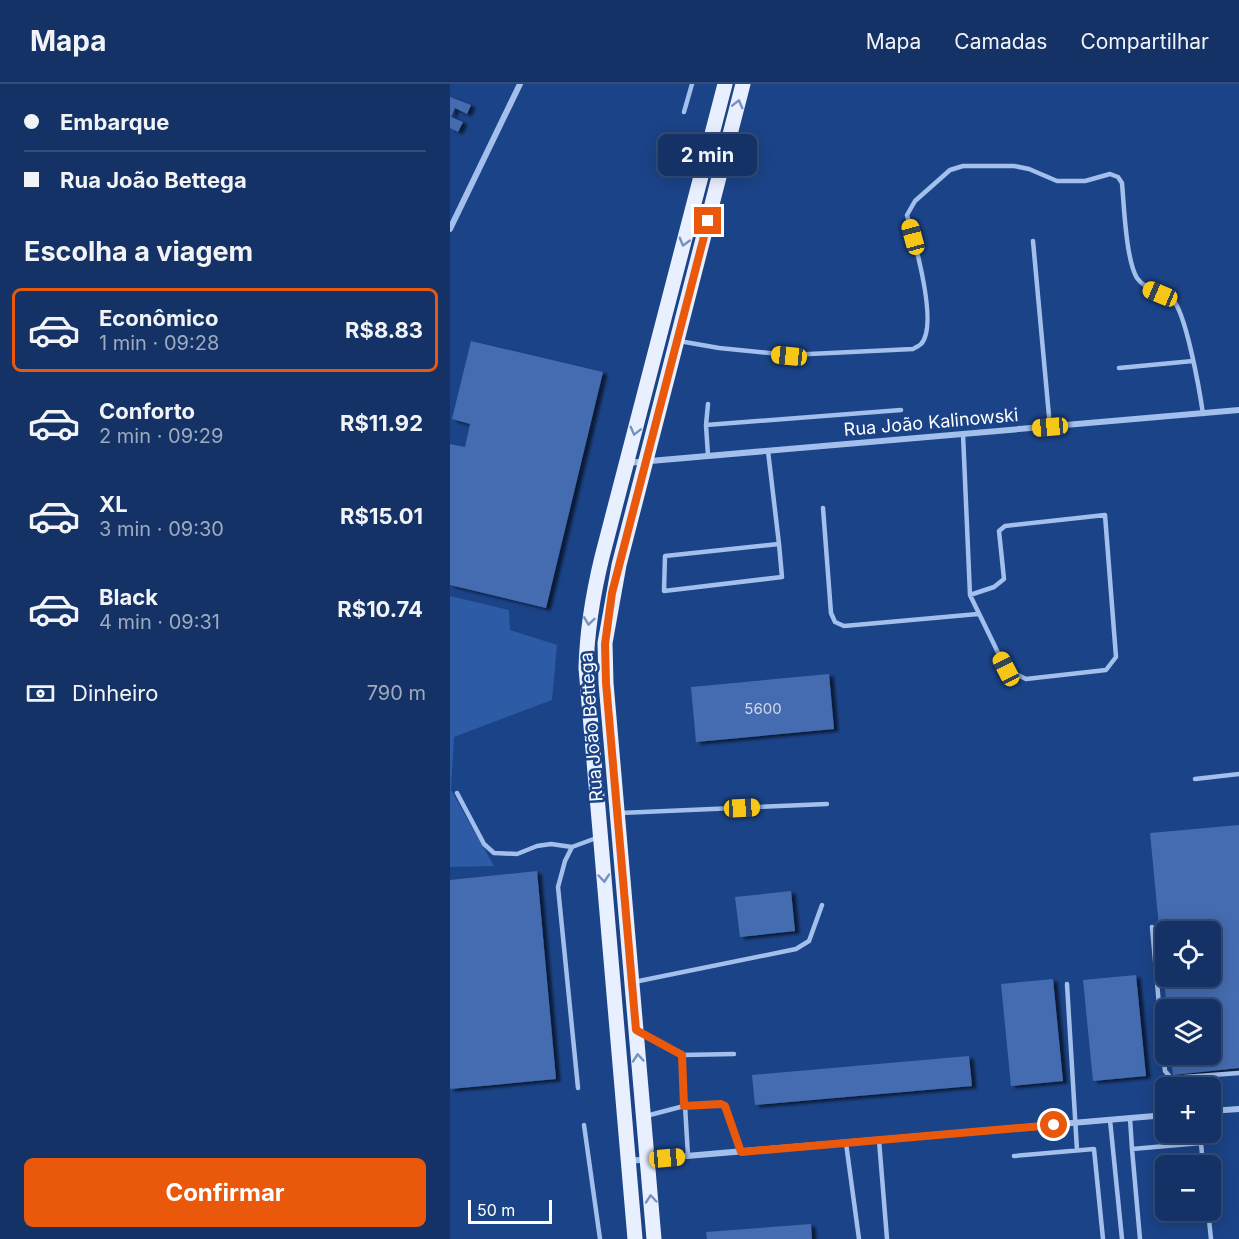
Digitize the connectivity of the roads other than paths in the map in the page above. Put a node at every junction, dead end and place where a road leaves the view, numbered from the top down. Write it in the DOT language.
graph roads {
  1 [pos="520,84"];
  2 [pos="692,84"];
  3 [pos="725,84"];
  4 [pos="743,84"];
  5 [pos="684,112"];
  6 [pos="450,229"];
  7 [pos="1033,241"];
  8 [pos="677,341"];
  9 [pos="1192,361"];
  10 [pos="1119,369"];
  11 [pos="708,404"];
  12 [pos="901,410"];
  13 [pos="1239,410"];
  14 [pos="1203,414"];
  15 [pos="706,425"];
  16 [pos="1050,427"];
  17 [pos="963,434"];
  18 [pos="768,451"];
  19 [pos="708,456"];
  20 [pos="646,462"];
  21 [pos="626,463"];
  22 [pos="823,508"];
  23 [pos="779,544"];
  24 [pos="970,595"];
  25 [pos="978,614"];
  26 [pos="1239,774"];
  27 [pos="1194,779"];
  28 [pos="457,793"];
  29 [pos="827,804"];
  30 [pos="617,813"];
  31 [pos="600,836"];
  32 [pos="572,847"];
  33 [pos="822,904"];
  34 [pos="1152,927"];
  35 [pos="632,983"];
  36 [pos="1067,984"];
  37 [pos="636,1030"];
  38 [pos="734,1054"];
  39 [pos="682,1055"];
  40 [pos="1239,1073"];
  41 [pos="578,1088"];
  42 [pos="684,1106"];
  43 [pos="1239,1109"];
  44 [pos="1221,1110"];
  45 [pos="1155,1116"];
  46 [pos="643,1117"];
  47 [pos="1130,1118"];
  48 [pos="1110,1120"];
  49 [pos="1076,1123"];
  50 [pos="584,1125"];
  51 [pos="879,1140"];
  52 [pos="846,1143"];
  53 [pos="1200,1143"];
  54 [pos="1132,1149"];
  55 [pos="1077,1150"];
  56 [pos="741,1152"];
  57 [pos="1202,1155"];
  58 [pos="688,1156"];
  59 [pos="1014,1156"];
  60 [pos="647,1160"];
  61 [pos="628,1161"];
  62 [pos="1209,1221"];
  63 [pos="600,1239"];
  64 [pos="635,1239"];
  65 [pos="654,1239"];
  66 [pos="859,1239"];
  67 [pos="887,1239"];
  68 [pos="1103,1239"];
  69 [pos="1122,1239"];
  70 [pos="1140,1239"];
  71 [pos="1211,1239"];
  1 -- 6 [label="street"];
  2 -- 5 [label="lane"];
  3 -- 21 [label="main road, Rua João Bettega, one-way"];
  8 -- 4 [label="main road, Rua João Bettega, one-way"];
  7 -- 16 [label="lane"];
  8 -- 9 [label="lane"];
  8 -- 20 [label="main road, Rua João Bettega"];
  9 -- 10 [label="lane"];
  9 -- 14 [label="lane"];
  11 -- 15 [label="lane"];
  12 -- 15 [label="lane"];
  13 -- 14 [label="street, Rua João Kalinowski"];
  14 -- 16 [label="street, Rua João Kalinowski"];
  15 -- 19 [label="lane"];
  16 -- 17 [label="street, Rua João Kalinowski"];
  17 -- 18 [label="street, Rua João Kalinowski"];
  17 -- 24 [label="lane"];
  18 -- 19 [label="street, Rua João Kalinowski"];
  18 -- 23 [label="lane"];
  19 -- 20 [label="street, Rua João Kalinowski"];
  20 -- 21 [label="street, Rua João Kalinowski"];
  20 -- 30 [label="main road, Rua João Bettega"];
  21 -- 31 [label="main road, Rua João Bettega, one-way"];
  22 -- 25 [label="lane"];
  23 -- 23 [label="lane"];
  24 -- 25 [label="lane"];
  24 -- 25 [label="lane"];
  26 -- 27 [label="lane"];
  28 -- 32 [label="lane"];
  29 -- 30 [label="lane"];
  30 -- 35 [label="main road, Rua João Bettega"];
  31 -- 32 [label="lane"];
  31 -- 61 [label="main road, Rua João Bettega, one-way"];
  32 -- 41 [label="lane"];
  33 -- 35 [label="lane"];
  34 -- 40 [label="lane"];
  35 -- 37 [label="main road, Rua João Bettega"];
  36 -- 49 [label="lane"];
  37 -- 39 [label="lane"];
  46 -- 37 [label="main road, Rua João Bettega, one-way"];
  38 -- 39 [label="lane"];
  39 -- 42 [label="lane"];
  42 -- 46 [label="lane"];
  42 -- 56 [label="lane"];
  42 -- 58 [label="lane"];
  43 -- 44 [label="street"];
  45 -- 47 [label="street"];
  46 -- 60 [label="main road, Rua João Bettega"];
  47 -- 48 [label="street"];
  47 -- 54 [label="lane"];
  48 -- 49 [label="street"];
  48 -- 69 [label="lane"];
  49 -- 51 [label="street"];
  49 -- 55 [label="lane"];
  50 -- 63 [label="lane"];
  51 -- 52 [label="street"];
  51 -- 67 [label="lane"];
  52 -- 56 [label="street"];
  52 -- 66 [label="lane"];
  53 -- 54 [label="lane"];
  53 -- 57 [label="lane"];
  54 -- 70 [label="lane"];
  55 -- 59 [label="lane"];
  55 -- 68 [label="lane"];
  56 -- 58 [label="street"];
  58 -- 60 [label="street"];
  60 -- 61 [label="street"];
  65 -- 60 [label="main road, Rua João Bettega, one-way"];
  61 -- 64 [label="main road, Rua João Bettega"];
  62 -- 71 [label="lane"];
}
